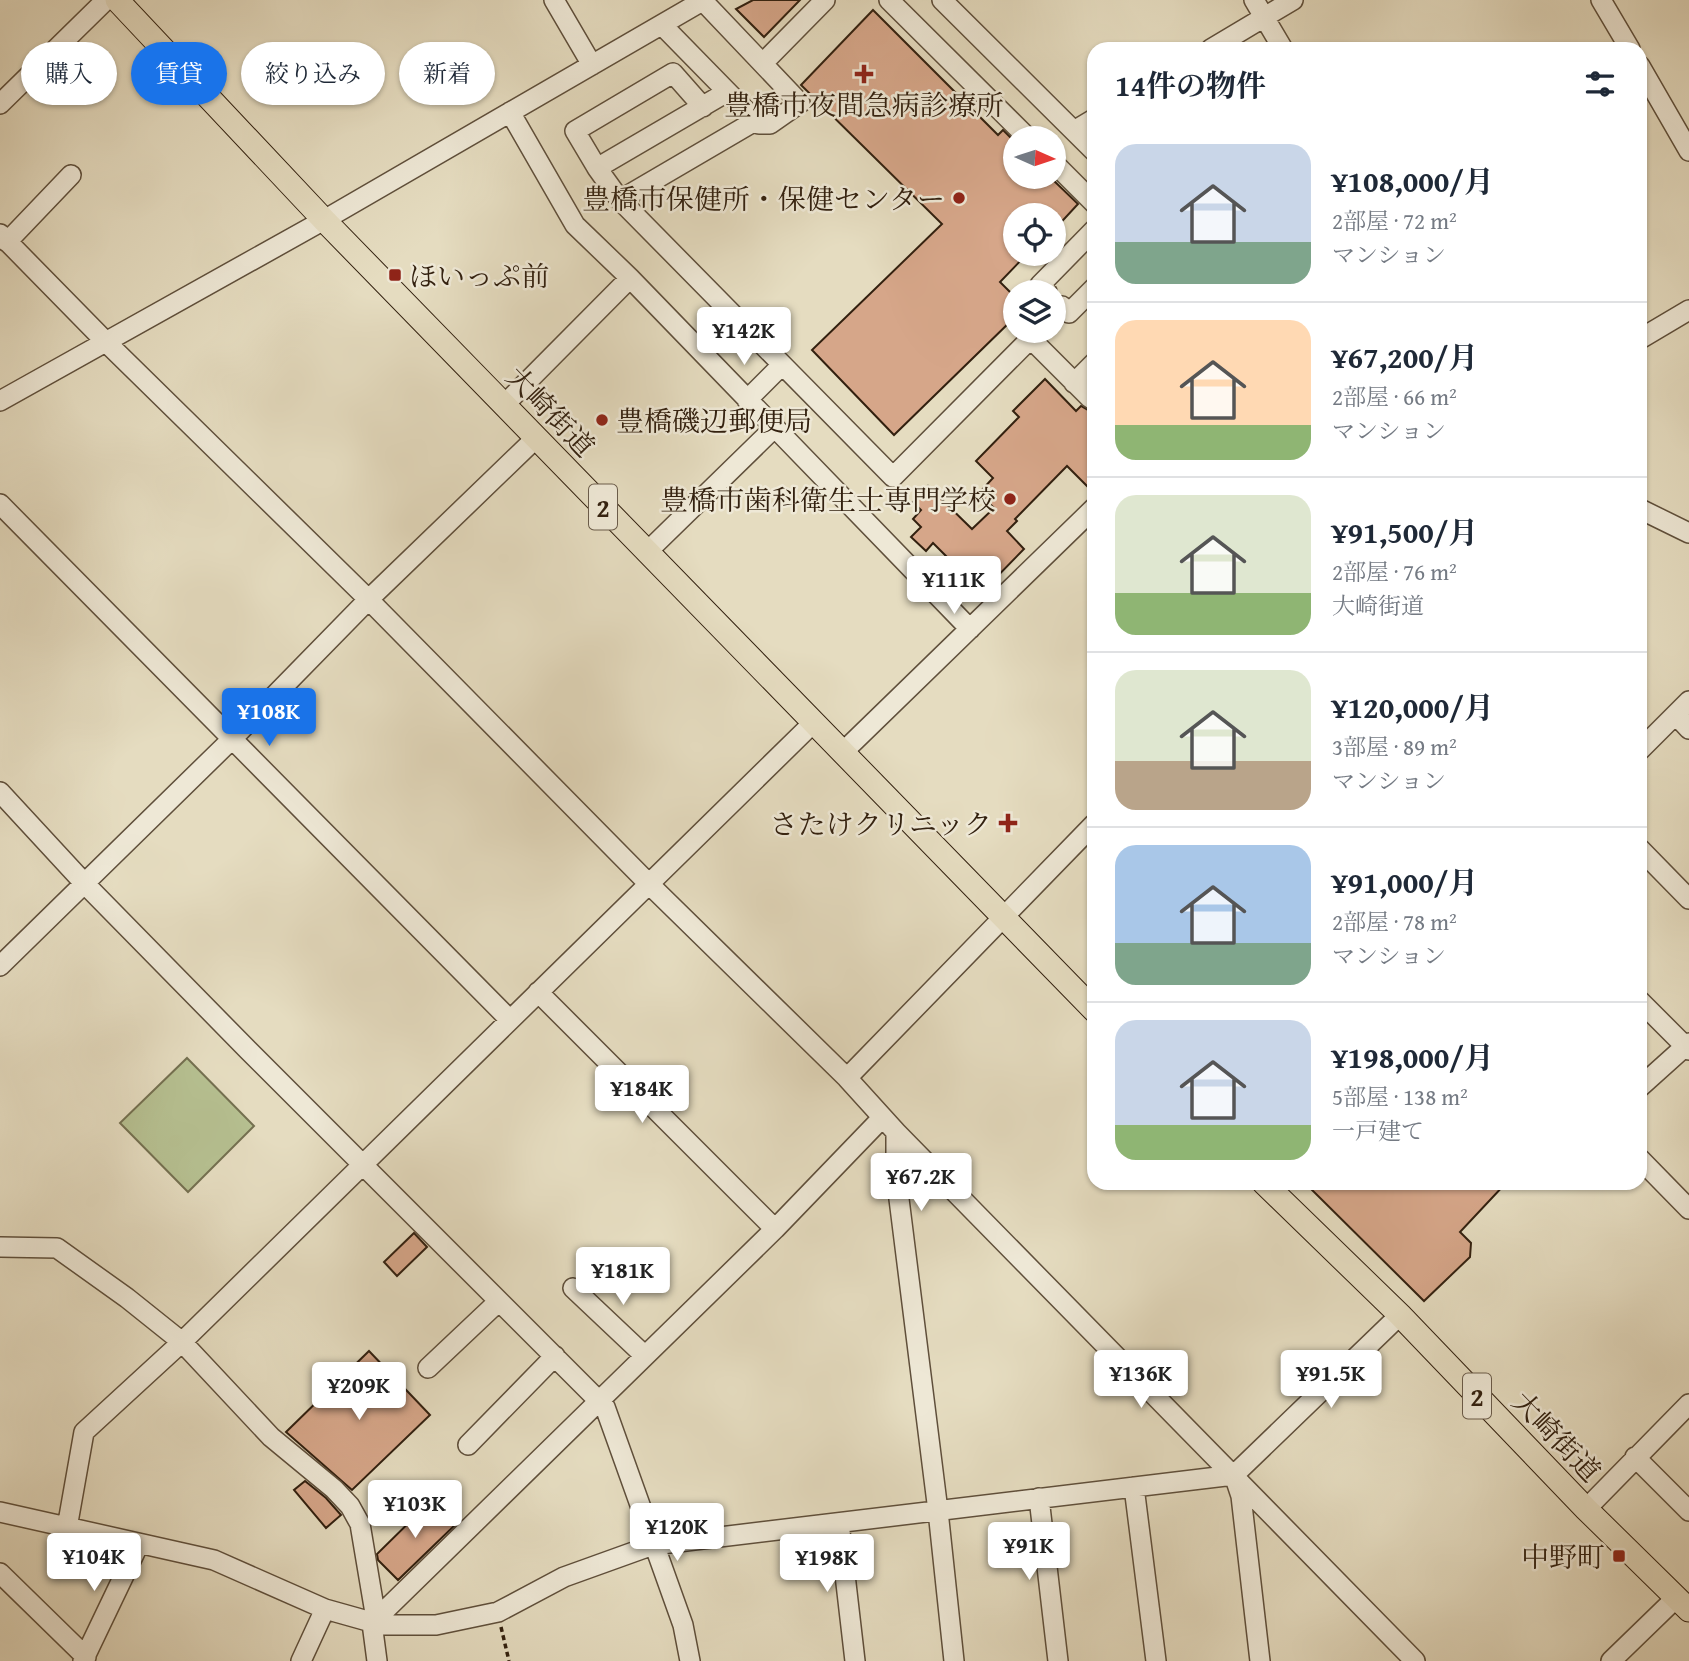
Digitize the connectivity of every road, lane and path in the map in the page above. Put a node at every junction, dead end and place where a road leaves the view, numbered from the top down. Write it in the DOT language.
graph roads {
  1 [pos="106,0"];
  2 [pos="117,0"];
  3 [pos="554,0"];
  4 [pos="703,0"];
  5 [pos="825,0"];
  6 [pos="889,0"];
  7 [pos="942,0"];
  8 [pos="1293,0"];
  9 [pos="1601,0"];
  10 [pos="1259,8"];
  11 [pos="662,25"];
  12 [pos="1219,42"];
  13 [pos="1279,42"];
  14 [pos="1626,42"];
  15 [pos="763,63"];
  16 [pos="592,65"];
  17 [pos="1647,78"];
  18 [pos="727,92"];
  19 [pos="0,104"];
  20 [pos="703,107"];
  21 [pos="510,112"];
  22 [pos="755,121"];
  23 [pos="1087,123"];
  24 [pos="1016,126"];
  25 [pos="1074,131"];
  26 [pos="1087,144"];
  27 [pos="1689,151"];
  28 [pos="597,169"];
  29 [pos="71,175"];
  30 [pos="1066,175"];
  31 [pos="1087,196"];
  32 [pos="620,200"];
  33 [pos="324,219"];
  34 [pos="1087,237"];
  35 [pos="4,238"];
  36 [pos="630,278"];
  37 [pos="1045,280"];
  38 [pos="1087,295"];
  39 [pos="1689,310"];
  40 [pos="1066,311"];
  41 [pos="1647,335"];
  42 [pos="106,342"];
  43 [pos="1025,343"];
  44 [pos="1041,343"];
  45 [pos="782,365"];
  46 [pos="1087,370"];
  47 [pos="1074,383"];
  48 [pos="1087,395"];
  49 [pos="747,400"];
  50 [pos="0,401"];
  51 [pos="504,405"];
  52 [pos="774,428"];
  53 [pos="536,438"];
  54 [pos="0,505"];
  55 [pos="1647,512"];
  56 [pos="1087,515"];
  57 [pos="1689,533"];
  58 [pos="647,552"];
  59 [pos="368,600"];
  60 [pos="970,629"];
  61 [pos="1684,715"];
  62 [pos="813,723"];
  63 [pos="232,739"];
  64 [pos="1647,744"];
  65 [pos="842,753"];
  66 [pos="0,792"];
  67 [pos="1087,831"];
  68 [pos="1647,856"];
  69 [pos="85,884"];
  70 [pos="649,884"];
  71 [pos="1689,899"];
  72 [pos="1003,917"];
  73 [pos="0,966"];
  74 [pos="538,992"];
  75 [pos="1087,1003"];
  76 [pos="1647,1008"];
  77 [pos="510,1020"];
  78 [pos="1688,1046"];
  79 [pos="848,1078"];
  80 [pos="1647,1081"];
  81 [pos="889,1125"];
  82 [pos="363,1164"];
  83 [pos="1647,1166"];
  84 [pos="1271,1190"];
  85 [pos="1689,1209"];
  86 [pos="775,1229"];
  87 [pos="0,1247"];
  88 [pos="573,1288"];
  89 [pos="499,1301"];
  90 [pos="1400,1315"];
  91 [pos="182,1342"];
  92 [pos="555,1356"];
  93 [pos="645,1356"];
  94 [pos="428,1368"];
  95 [pos="599,1401"];
  96 [pos="1689,1404"];
  97 [pos="468,1445"];
  98 [pos="1636,1457"];
  99 [pos="1234,1475"];
  100 [pos="1134,1487"];
  101 [pos="1039,1498"];
  102 [pos="1586,1509"];
  103 [pos="938,1511"];
  104 [pos="1689,1511"];
  105 [pos="0,1512"];
  106 [pos="839,1523"];
  107 [pos="67,1528"];
  108 [pos="139,1544"];
  109 [pos="653,1545"];
  110 [pos="0,1573"];
  111 [pos="1683,1604"];
  112 [pos="325,1609"];
  113 [pos="498,1612"];
  114 [pos="374,1621"];
  115 [pos="85,1659"];
  116 [pos="301,1661"];
  117 [pos="377,1661"];
  118 [pos="509,1661"];
  119 [pos="690,1661"];
  120 [pos="855,1661"];
  121 [pos="954,1661"];
  122 [pos="1058,1661"];
  123 [pos="1156,1661"];
  124 [pos="1260,1661"];
  125 [pos="1415,1661"];
  126 [pos="1611,1661"];
  1 -- 19 [label="street"];
  2 -- 33 [label="main road, 大崎街道 / 2"];
  3 -- 16 [label="street"];
  4 -- 11 [label="street"];
  4 -- 15 [label="street"];
  5 -- 15 [label="street"];
  6 -- 24 [label="street"];
  7 -- 25 [label="street"];
  8 -- 10 [label="street"];
  9 -- 14 [label="street"];
  10 -- 12 [label="street"];
  10 -- 13 [label="street"];
  11 -- 16 [label="street"];
  11 -- 18 [label="street"];
  15 -- 22 [label="street"];
  16 -- 21 [label="street"];
  17 -- 27 [label="street"];
  18 -- 20 [label="street"];
  18 -- 22 [label="street"];
  20 -- 28 [label="street"];
  20 -- 28 [label="street"];
  21 -- 33 [label="street"];
  21 -- 36 [label="street"];
  22 -- 32 [label="street"];
  23 -- 25 [label="street"];
  25 -- 26 [label="street"];
  28 -- 32 [label="street"];
  29 -- 35 [label="street"];
  30 -- 31 [label="street"];
  32 -- 45 [label="street"];
  33 -- 42 [label="street"];
  33 -- 51 [label="main road, 大崎街道 / 2"];
  34 -- 37 [label="street"];
  35 -- 42 [label="street"];
  36 -- 49 [label="street"];
  36 -- 51 [label="street"];
  38 -- 40 [label="street"];
  39 -- 41 [label="street"];
  42 -- 50 [label="street"];
  42 -- 59 [label="street"];
  43 -- 45 [label="street"];
  44 -- 47 [label="street"];
  45 -- 49 [label="street"];
  46 -- 47 [label="street"];
  47 -- 48 [label="street"];
  49 -- 52 [label="street"];
  51 -- 53 [label="main road, 大崎街道 / 2"];
  52 -- 58 [label="street"];
  52 -- 60 [label="street"];
  53 -- 58 [label="main road, 大崎街道 / 2"];
  53 -- 59 [label="street"];
  54 -- 63 [label="street"];
  55 -- 57 [label="street"];
  56 -- 60 [label="street"];
  58 -- 62 [label="main road, 大崎街道 / 2"];
  59 -- 63 [label="street"];
  59 -- 70 [label="street"];
  60 -- 65 [label="street"];
  61 -- 64 [label="street"];
  62 -- 65 [label="main road, 大崎街道 / 2"];
  62 -- 70 [label="street"];
  63 -- 69 [label="street"];
  63 -- 77 [label="street"];
  65 -- 72 [label="main road, 大崎街道 / 2"];
  66 -- 69 [label="street"];
  67 -- 72 [label="street"];
  68 -- 71 [label="street"];
  69 -- 73 [label="street"];
  69 -- 82 [label="street"];
  70 -- 74 [label="street"];
  70 -- 79 [label="street"];
  72 -- 75 [label="main road, 大崎街道 / 2"];
  72 -- 79 [label="street"];
  74 -- 77 [label="street"];
  74 -- 86 [label="street"];
  76 -- 78 [label="street"];
  77 -- 82 [label="street"];
  78 -- 80 [label="street"];
  79 -- 81 [label="street"];
  81 -- 86 [label="street"];
  81 -- 99 [label="street"];
  81 -- 103 [label="street"];
  82 -- 89 [label="street"];
  82 -- 91 [label="street"];
  83 -- 85 [label="street"];
  84 -- 90 [label="main road, 大崎街道 / 2"];
  86 -- 93 [label="street"];
  87 -- 91 [label="street"];
  88 -- 93 [label="street"];
  89 -- 92 [label="street"];
  89 -- 94 [label="street"];
  90 -- 99 [label="street"];
  90 -- 102 [label="main road, 大崎街道 / 2"];
  91 -- 107 [label="street"];
  91 -- 114 [label="street"];
  92 -- 95 [label="street"];
  92 -- 97 [label="street"];
  93 -- 95 [label="street"];
  95 -- 109 [label="street"];
  95 -- 114 [label="street"];
  96 -- 98 [label="street"];
  98 -- 102 [label="street"];
  98 -- 104 [label="street"];
  99 -- 100 [label="street"];
  99 -- 124 [label="street"];
  99 -- 125 [label="street"];
  100 -- 101 [label="street"];
  100 -- 123 [label="street"];
  101 -- 103 [label="street"];
  101 -- 122 [label="street"];
  102 -- 111 [label="main road, 大崎街道 / 2"];
  103 -- 106 [label="street"];
  103 -- 121 [label="street"];
  105 -- 107 [label="street"];
  106 -- 109 [label="street"];
  106 -- 120 [label="street"];
  107 -- 108 [label="street"];
  108 -- 112 [label="street"];
  108 -- 115 [label="street"];
  109 -- 113 [label="street"];
  109 -- 119 [label="street"];
  110 -- 115 [label="street"];
  111 -- 126 [label="street"];
  112 -- 114 [label="street"];
  112 -- 116 [label="street"];
  113 -- 114 [label="street"];
  113 -- 118 [label="path"];
  114 -- 117 [label="street"];
}
